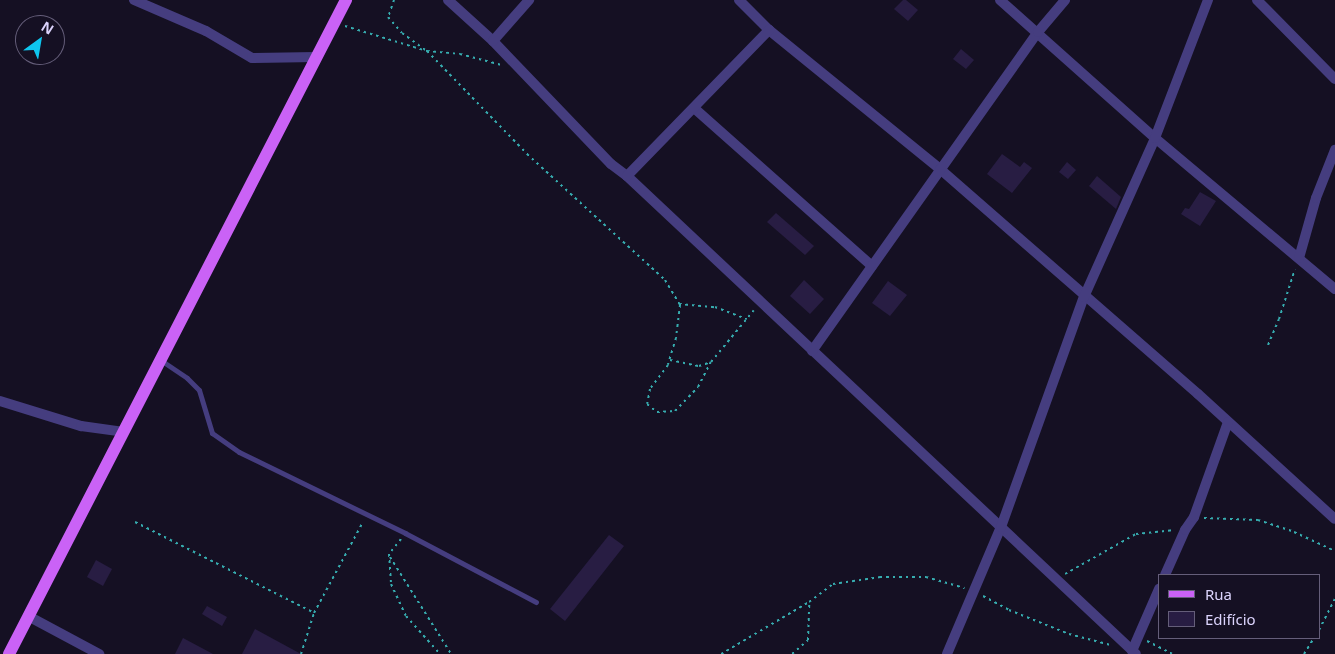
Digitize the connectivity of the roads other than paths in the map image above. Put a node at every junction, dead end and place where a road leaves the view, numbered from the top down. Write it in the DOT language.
graph roads {
  1 [pos="134,0"];
  2 [pos="346,0"];
  3 [pos="448,0"];
  4 [pos="529,0"];
  5 [pos="739,0"];
  6 [pos="1000,0"];
  7 [pos="1065,0"];
  8 [pos="1208,0"];
  9 [pos="1257,0"];
  10 [pos="769,30"];
  11 [pos="1038,32"];
  12 [pos="493,41"];
  13 [pos="316,56"];
  14 [pos="1335,79"];
  15 [pos="694,108"];
  16 [pos="1155,138"];
  17 [pos="1335,150"];
  18 [pos="940,169"];
  19 [pos="627,176"];
  20 [pos="1299,258"];
  21 [pos="872,266"];
  22 [pos="1335,289"];
  23 [pos="1084,297"];
  24 [pos="812,352"];
  25 [pos="161,361"];
  26 [pos="0,400"];
  27 [pos="1228,422"];
  28 [pos="124,432"];
  29 [pos="1335,519"];
  30 [pos="1001,527"];
  31 [pos="1165,574"];
  32 [pos="1158,591"];
  33 [pos="536,602"];
  34 [pos="28,616"];
  35 [pos="1134,652"];
  36 [pos="10,654"];
  37 [pos="99,654"];
  38 [pos="948,654"];
  1 -- 13 [label="street"];
  2 -- 13 [label="main road"];
  3 -- 12 [label="street"];
  4 -- 12 [label="street"];
  5 -- 10 [label="street"];
  6 -- 11 [label="street"];
  7 -- 11 [label="street"];
  8 -- 16 [label="street"];
  9 -- 14 [label="street"];
  10 -- 15 [label="street"];
  10 -- 18 [label="street"];
  11 -- 16 [label="street"];
  11 -- 18 [label="street"];
  12 -- 19 [label="street"];
  13 -- 25 [label="main road"];
  15 -- 19 [label="street"];
  15 -- 21 [label="street"];
  16 -- 20 [label="street"];
  16 -- 23 [label="street"];
  17 -- 20 [label="street"];
  18 -- 21 [label="street"];
  18 -- 23 [label="street"];
  19 -- 24 [label="street"];
  20 -- 22 [label="street"];
  21 -- 24 [label="street"];
  23 -- 27 [label="street"];
  23 -- 30 [label="street"];
  24 -- 30 [label="street"];
  25 -- 28 [label="main road"];
  25 -- 33 [label="lane"];
  26 -- 28 [label="street"];
  27 -- 29 [label="street"];
  27 -- 31 [label="street"];
  28 -- 34 [label="main road"];
  30 -- 35 [label="street"];
  30 -- 38 [label="street"];
  32 -- 35 [label="street"];
  34 -- 36 [label="main road"];
  34 -- 37 [label="street"];
}
